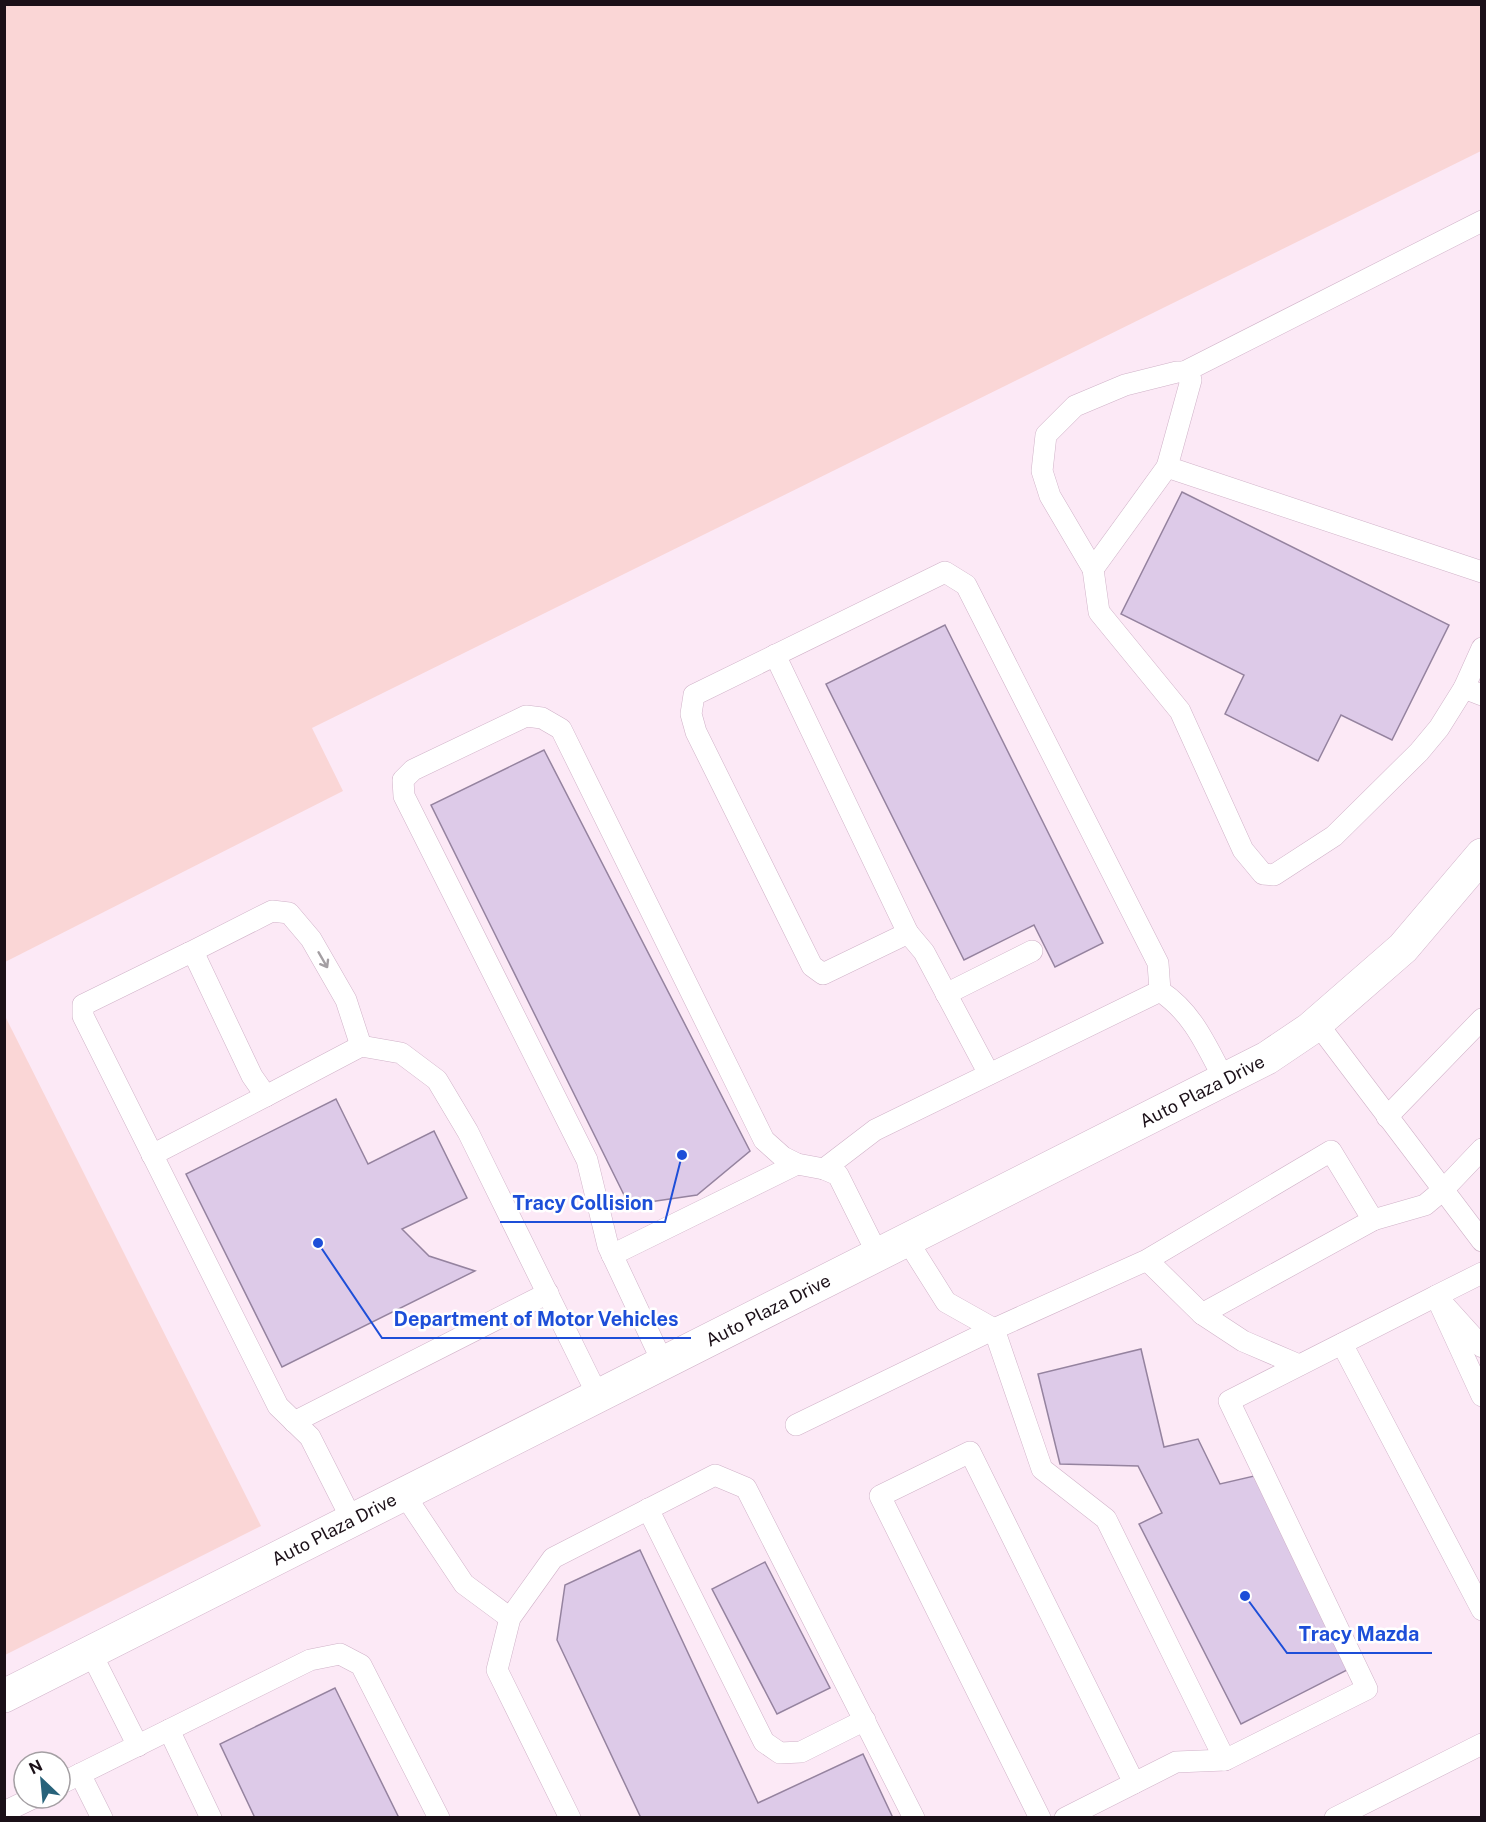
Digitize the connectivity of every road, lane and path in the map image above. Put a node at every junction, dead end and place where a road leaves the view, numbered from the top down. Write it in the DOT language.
graph roads {
  1 [pos="1482,221"];
  2 [pos="1184,372"];
  3 [pos="1167,467"];
  4 [pos="1093,569"];
  5 [pos="1482,572"];
  6 [pos="1482,648"];
  7 [pos="775,655"];
  8 [pos="1473,692"];
  9 [pos="1482,855"];
  10 [pos="908,933"];
  11 [pos="1032,951"];
  12 [pos="189,953"];
  13 [pos="1160,991"];
  14 [pos="946,994"];
  15 [pos="1482,1018"];
  16 [pos="1317,1023"];
  17 [pos="361,1047"];
  18 [pos="988,1074"];
  19 [pos="1224,1079"];
  20 [pos="266,1096"];
  21 [pos="1387,1117"];
  22 [pos="1482,1149"];
  23 [pos="152,1155"];
  24 [pos="797,1164"];
  25 [pos="824,1169"];
  26 [pos="1443,1190"];
  27 [pos="1373,1220"];
  28 [pos="907,1240"];
  29 [pos="1482,1241"];
  30 [pos="612,1255"];
  31 [pos="878,1255"];
  32 [pos="1147,1260"];
  33 [pos="1482,1273"];
  34 [pos="548,1293"];
  35 [pos="1436,1296"];
  36 [pos="1202,1314"];
  37 [pos="994,1329"];
  38 [pos="1342,1344"];
  39 [pos="1482,1347"];
  40 [pos="663,1363"];
  41 [pos="1299,1365"];
  42 [pos="598,1396"];
  43 [pos="1482,1396"];
  44 [pos="294,1422"];
  45 [pos="796,1425"];
  46 [pos="404,1494"];
  47 [pos="648,1509"];
  48 [pos="352,1520"];
  49 [pos="1482,1610"];
  50 [pos="510,1618"];
  51 [pos="91,1653"];
  52 [pos="4,1696"];
  53 [pos="865,1720"];
  54 [pos="169,1730"];
  55 [pos="1482,1744"];
  56 [pos="138,1746"];
  57 [pos="1225,1760"];
  58 [pos="80,1774"];
  59 [pos="72,1778"];
  60 [pos="1134,1783"];
  61 [pos="102,1818"];
  62 [pos="211,1818"];
  63 [pos="439,1818"];
  64 [pos="570,1818"];
  65 [pos="914,1818"];
  66 [pos="1040,1818"];
  67 [pos="1065,1818"];
  68 [pos="1335,1818"];
  1 -- 2 [label="lane"];
  2 -- 3 [label="lane"];
  2 -- 4 [label="lane"];
  3 -- 4 [label="lane"];
  3 -- 5 [label="lane"];
  4 -- 8 [label="lane"];
  6 -- 8 [label="lane"];
  7 -- 10 [label="lane"];
  7 -- 10 [label="lane"];
  7 -- 13 [label="lane"];
  9 -- 16 [label="street, Auto Plaza Drive"];
  10 -- 14 [label="lane"];
  11 -- 14 [label="lane"];
  12 -- 17 [label="lane, one-way"];
  12 -- 20 [label="lane"];
  12 -- 23 [label="lane"];
  13 -- 18 [label="lane"];
  13 -- 19 [label="lane"];
  14 -- 18 [label="lane"];
  15 -- 21 [label="lane"];
  16 -- 19 [label="street, Auto Plaza Drive"];
  16 -- 21 [label="lane"];
  17 -- 20 [label="lane"];
  17 -- 34 [label="lane"];
  18 -- 25 [label="lane"];
  19 -- 28 [label="street, Auto Plaza Drive"];
  20 -- 23 [label="lane"];
  21 -- 26 [label="lane"];
  22 -- 26 [label="lane"];
  23 -- 44 [label="lane"];
  24 -- 25 [label="lane"];
  24 -- 30 [label="lane"];
  24 -- 30 [label="lane"];
  25 -- 31 [label="lane"];
  26 -- 27 [label="lane"];
  26 -- 29 [label="lane"];
  27 -- 32 [label="lane"];
  27 -- 36 [label="lane"];
  28 -- 31 [label="street, Auto Plaza Drive"];
  28 -- 37 [label="lane"];
  30 -- 40 [label="lane"];
  31 -- 40 [label="street, Auto Plaza Drive"];
  32 -- 36 [label="lane"];
  32 -- 37 [label="lane"];
  33 -- 35 [label="lane"];
  34 -- 42 [label="lane"];
  34 -- 44 [label="lane"];
  35 -- 38 [label="lane"];
  35 -- 39 [label="lane"];
  35 -- 43 [label="lane"];
  36 -- 41 [label="lane"];
  37 -- 45 [label="lane"];
  37 -- 57 [label="lane"];
  38 -- 41 [label="lane"];
  38 -- 49 [label="lane"];
  40 -- 42 [label="street, Auto Plaza Drive"];
  41 -- 57 [label="lane"];
  42 -- 46 [label="street, Auto Plaza Drive"];
  44 -- 48 [label="lane"];
  46 -- 48 [label="street, Auto Plaza Drive"];
  46 -- 50 [label="lane"];
  47 -- 50 [label="lane"];
  47 -- 53 [label="lane"];
  47 -- 53 [label="lane"];
  48 -- 51 [label="street, Auto Plaza Drive"];
  50 -- 64 [label="lane"];
  51 -- 52 [label="street, Auto Plaza Drive"];
  51 -- 56 [label="lane"];
  53 -- 65 [label="lane"];
  54 -- 56 [label="lane"];
  54 -- 62 [label="lane"];
  54 -- 63 [label="lane"];
  55 -- 68 [label="lane"];
  56 -- 58 [label="lane"];
  57 -- 60 [label="lane"];
  58 -- 59 [label="lane"];
  58 -- 61 [label="lane"];
  60 -- 66 [label="lane"];
  60 -- 67 [label="lane"];
}
